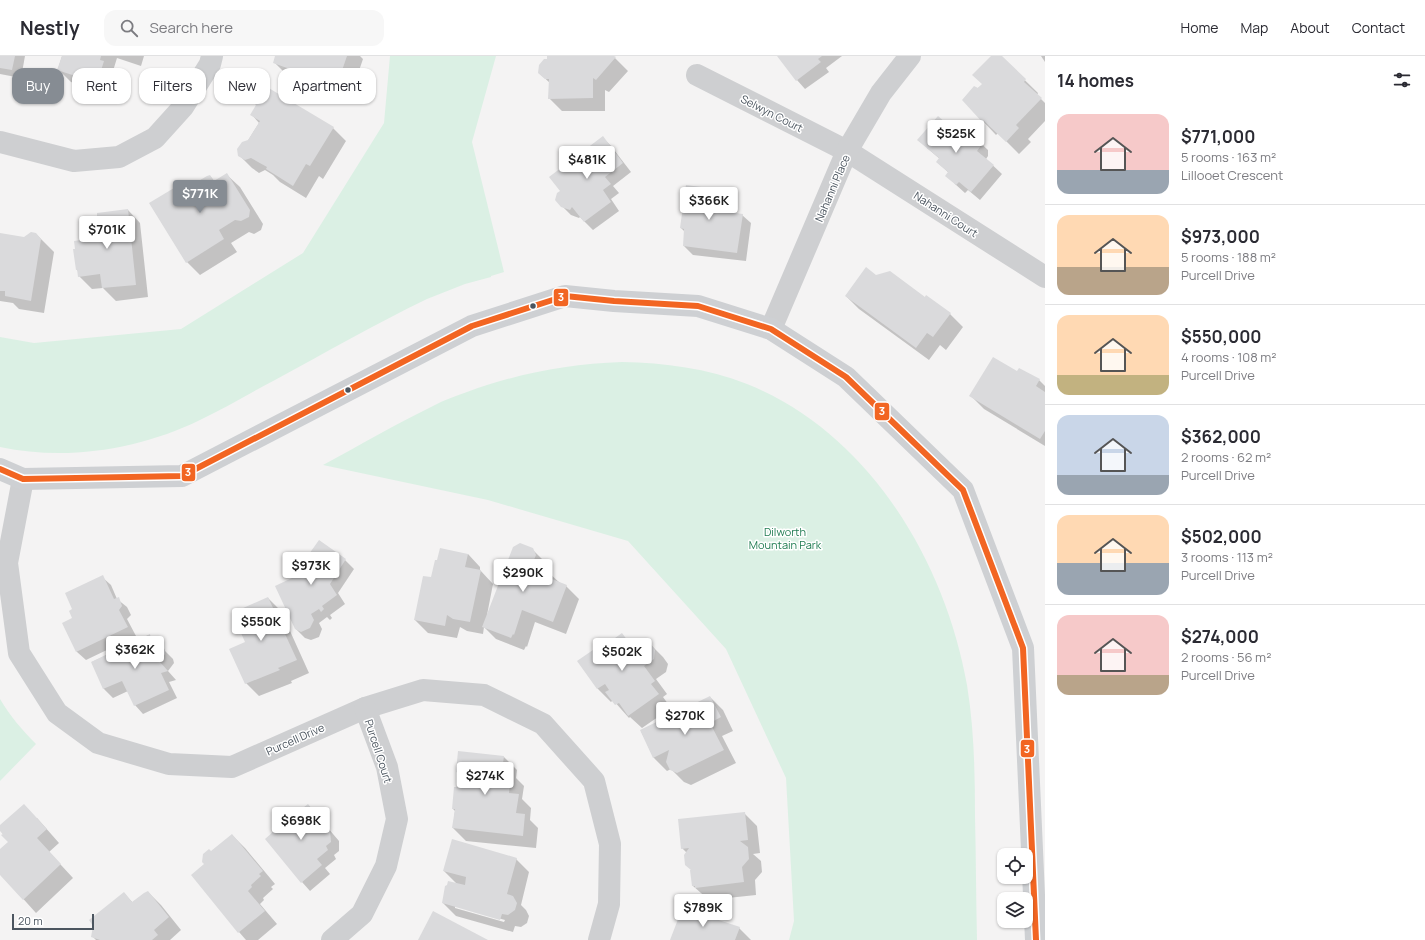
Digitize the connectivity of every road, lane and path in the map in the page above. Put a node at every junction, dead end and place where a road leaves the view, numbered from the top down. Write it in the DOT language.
graph roads {
  1 [pos="212,56"];
  2 [pos="910,56"];
  3 [pos="697,75"];
  4 [pos="0,142"];
  5 [pos="847,151"];
  6 [pos="1045,277"];
  7 [pos="771,329"];
  8 [pos="0,469"];
  9 [pos="23,479"];
  10 [pos="365,708"];
  11 [pos="332,940"];
  12 [pos="599,940"];
  13 [pos="1036,940"];
  1 -- 4 [label="street"];
  2 -- 5 [label="street, Nahanni Place"];
  3 -- 5 [label="street, Selwyn Court"];
  5 -- 6 [label="street, Nahanni Court"];
  5 -- 7 [label="street, Nahanni Place"];
  7 -- 9 [label="street"];
  7 -- 13 [label="street"];
  8 -- 9 [label="street"];
  9 -- 10 [label="street, Purcell Drive"];
  10 -- 11 [label="street, Purcell Court"];
  10 -- 12 [label="street, Purcell Drive"];
}
